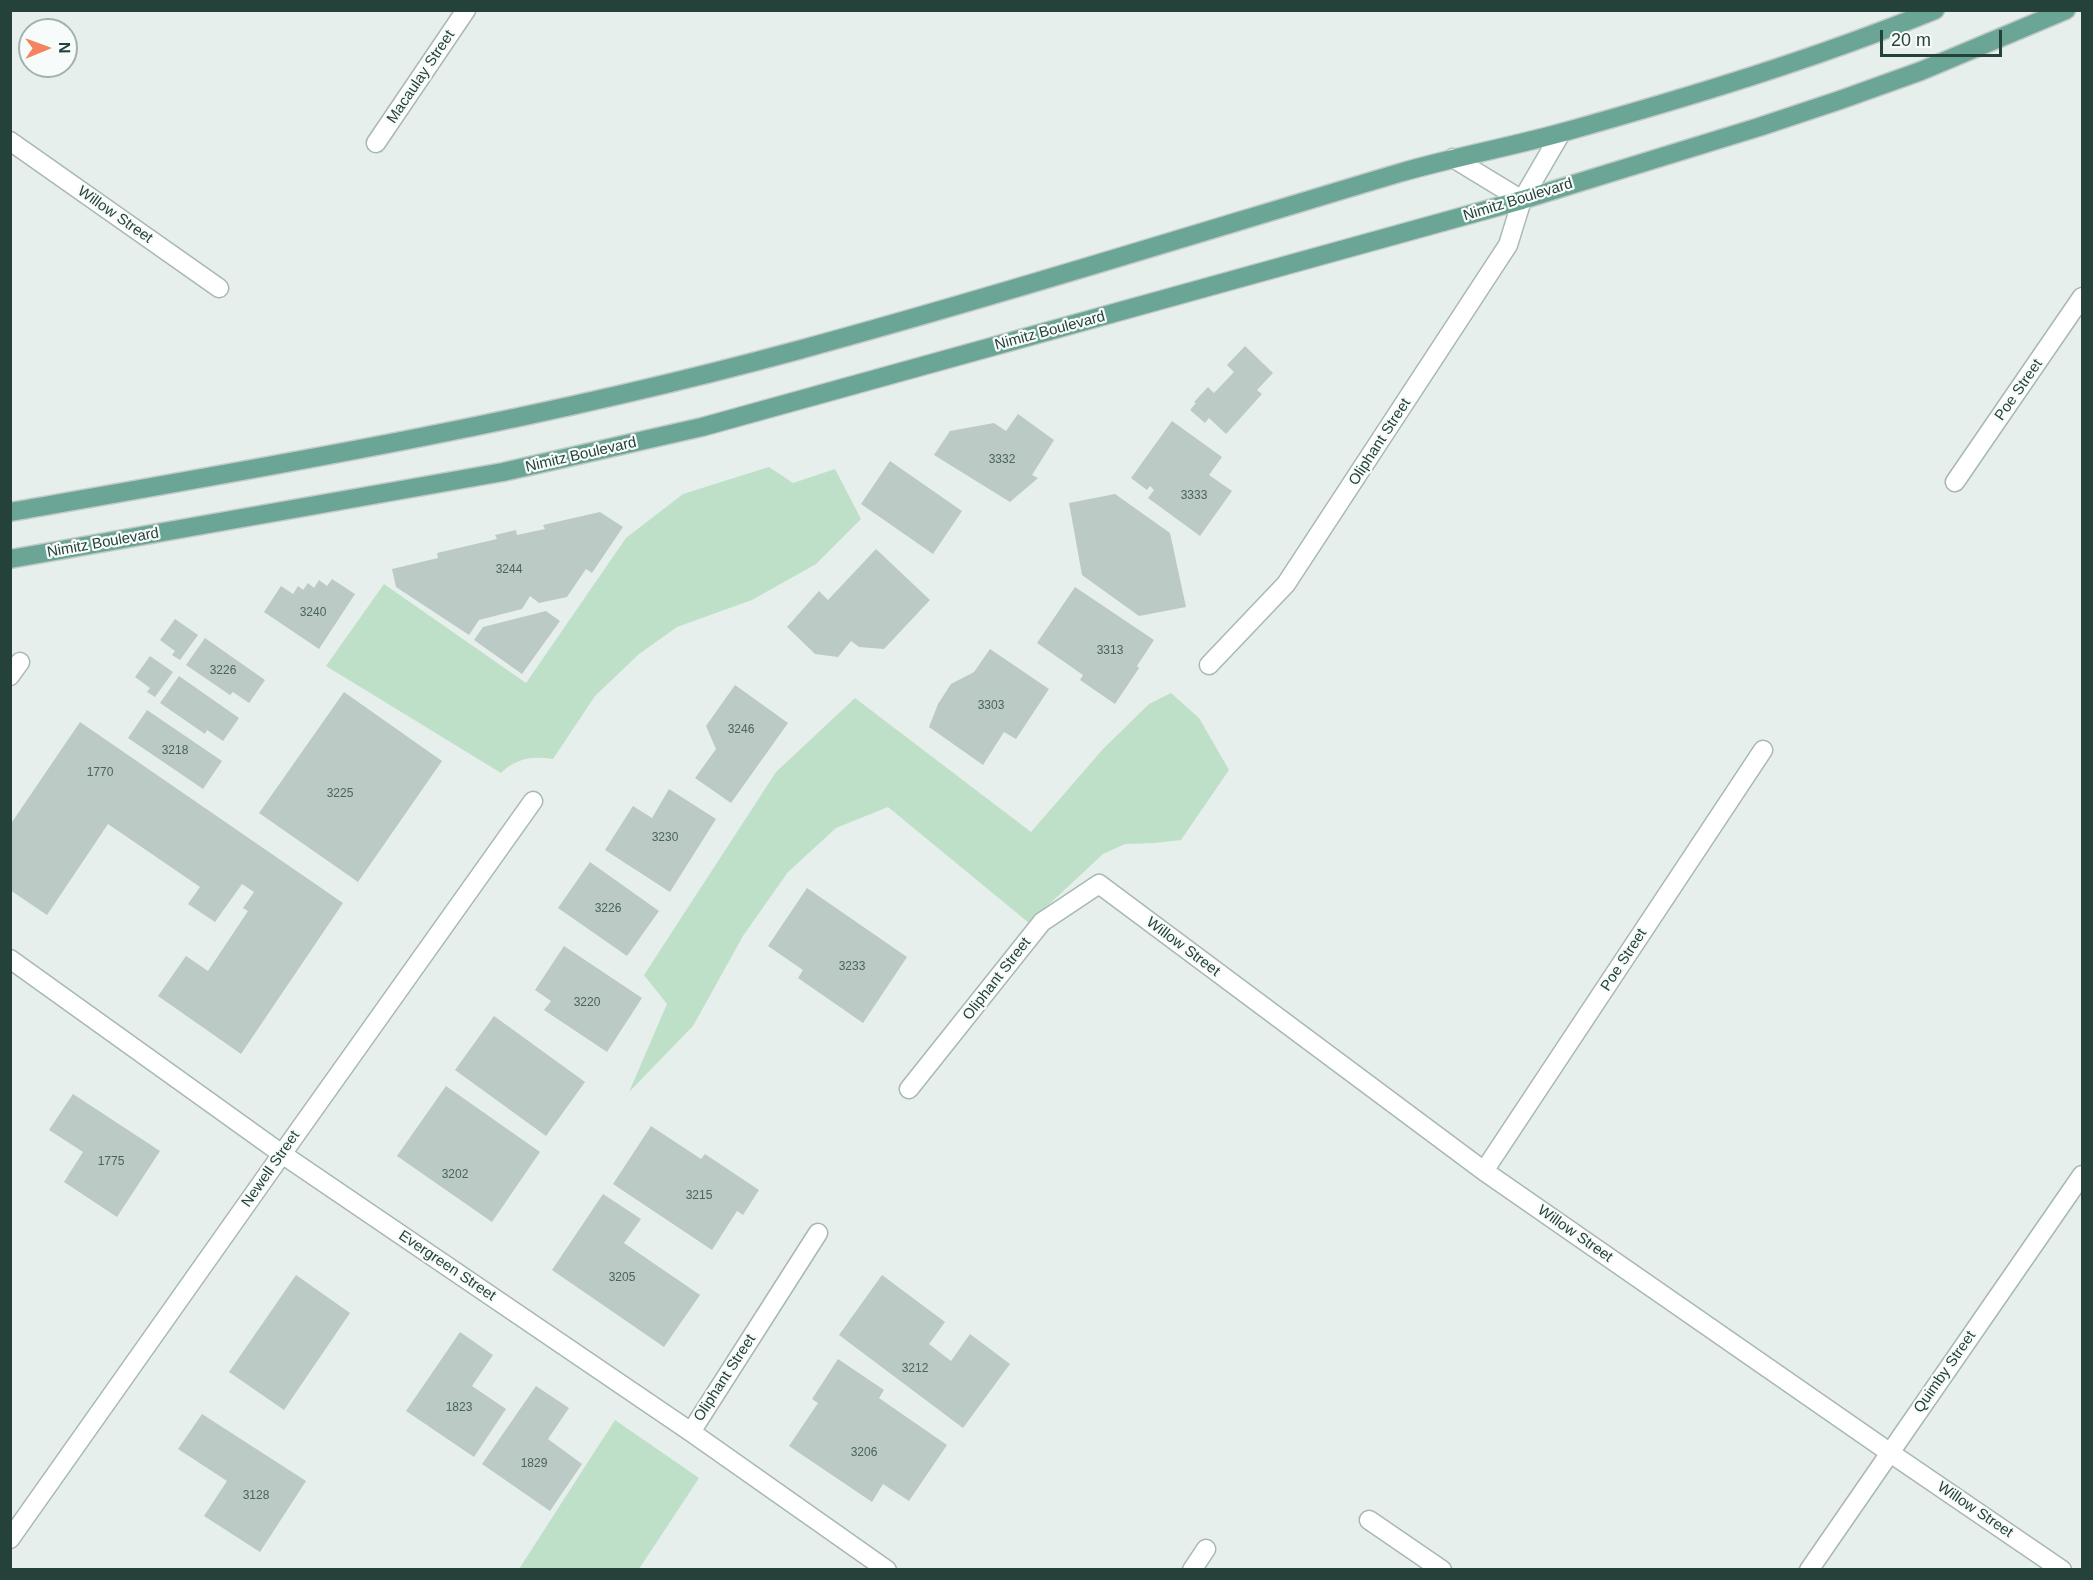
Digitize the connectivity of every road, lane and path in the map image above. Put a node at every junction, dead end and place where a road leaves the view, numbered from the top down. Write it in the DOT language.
graph roads {
  1 [pos="466,10"];
  2 [pos="1935,10"];
  3 [pos="2066,10"];
  4 [pos="1562,133"];
  5 [pos="10,141"];
  6 [pos="376,143"];
  7 [pos="1453,159"];
  8 [pos="1522,200"];
  9 [pos="219,288"];
  10 [pos="2082,297"];
  11 [pos="1955,482"];
  12 [pos="10,512"];
  13 [pos="10,560"];
  14 [pos="1209,665"];
  15 [pos="1763,750"];
  16 [pos="533,801"];
  17 [pos="1099,884"];
  18 [pos="10,959"];
  19 [pos="909,1089"];
  20 [pos="282,1154"];
  21 [pos="1484,1171"];
  22 [pos="2082,1175"];
  23 [pos="818,1233"];
  24 [pos="691,1432"];
  25 [pos="1889,1452"];
  26 [pos="1369,1520"];
  27 [pos="10,1539"];
  28 [pos="1206,1549"];
  29 [pos="887,1569"];
  30 [pos="1192,1569"];
  31 [pos="1442,1569"];
  32 [pos="1809,1569"];
  33 [pos="2062,1569"];
  1 -- 6 [label="street, Macaulay Street"];
  2 -- 4 [label="main road"];
  3 -- 8 [label="main road, Nimitz Boulevard"];
  4 -- 7 [label="main road"];
  4 -- 8 [label="street, Oliphant Street"];
  5 -- 9 [label="street, Willow Street"];
  7 -- 8 [label="street"];
  7 -- 12 [label="main road"];
  8 -- 13 [label="main road, Nimitz Boulevard"];
  8 -- 14 [label="street, Oliphant Street"];
  10 -- 11 [label="street, Poe Street"];
  15 -- 21 [label="street, Poe Street"];
  16 -- 20 [label="street, Newell Street"];
  17 -- 19 [label="street, Oliphant Street"];
  17 -- 21 [label="street, Willow Street"];
  18 -- 20 [label="street, Evergreen Street"];
  20 -- 24 [label="street, Evergreen Street"];
  20 -- 27 [label="street, Newell Street"];
  21 -- 25 [label="street, Willow Street"];
  22 -- 25 [label="street, Quimby Street"];
  23 -- 24 [label="street, Oliphant Street"];
  24 -- 29 [label="street, Evergreen Street"];
  25 -- 32 [label="street, Quimby Street"];
  25 -- 33 [label="street, Willow Street"];
  26 -- 31 [label="street"];
  28 -- 30 [label="street"];
}
